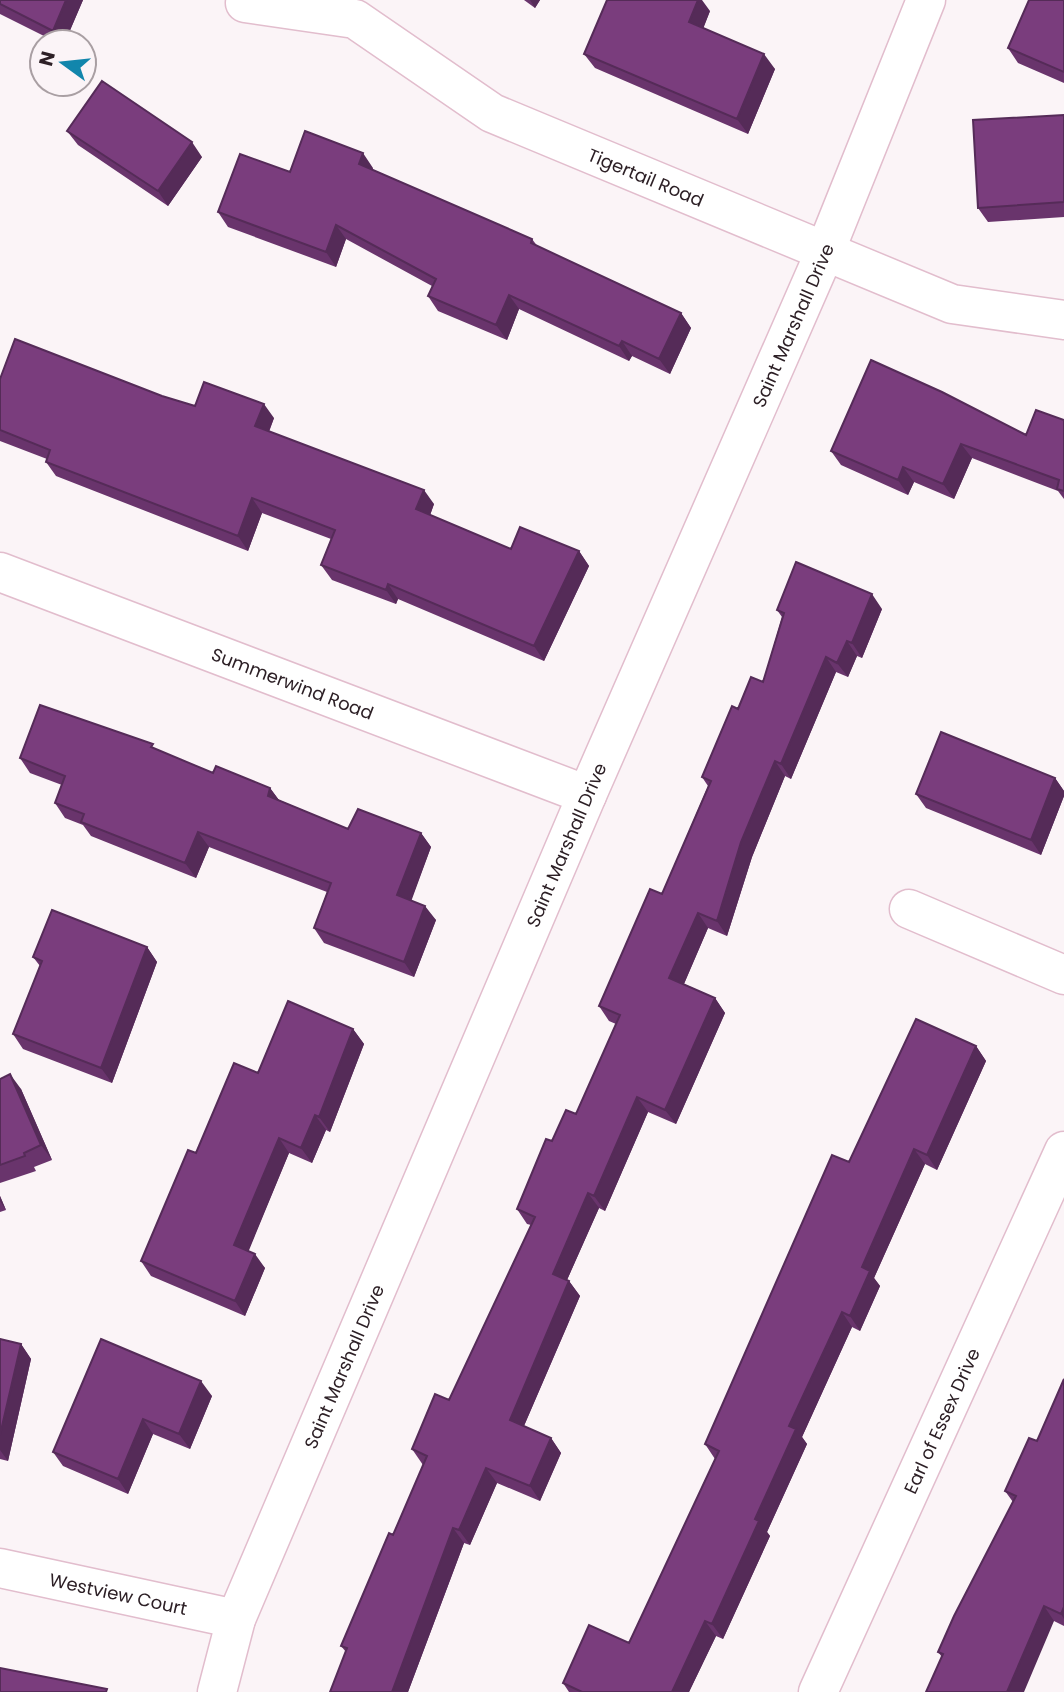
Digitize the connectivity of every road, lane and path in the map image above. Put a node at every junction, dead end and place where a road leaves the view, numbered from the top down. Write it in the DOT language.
graph roads {
  1 [pos="926,0"];
  2 [pos="245,3"];
  3 [pos="824,254"];
  4 [pos="1064,320"];
  5 [pos="3,583"];
  6 [pos="587,795"];
  7 [pos="909,909"];
  8 [pos="1064,975"];
  9 [pos="1064,1151"];
  10 [pos="0,1568"];
  11 [pos="236,1619"];
  12 [pos="217,1692"];
  13 [pos="818,1692"];
  1 -- 3 [label="street, Saint Marshall Drive"];
  2 -- 3 [label="street, Tigertail Road"];
  3 -- 4 [label="street, Tigertail Road"];
  3 -- 6 [label="street, Saint Marshall Drive"];
  5 -- 6 [label="street, Summerwind Road"];
  6 -- 11 [label="street, Saint Marshall Drive"];
  7 -- 8 [label="street"];
  9 -- 13 [label="street, Earl of Essex Drive"];
  10 -- 11 [label="street, Westview Court"];
  11 -- 12 [label="street, Saint Marshall Drive"];
}
